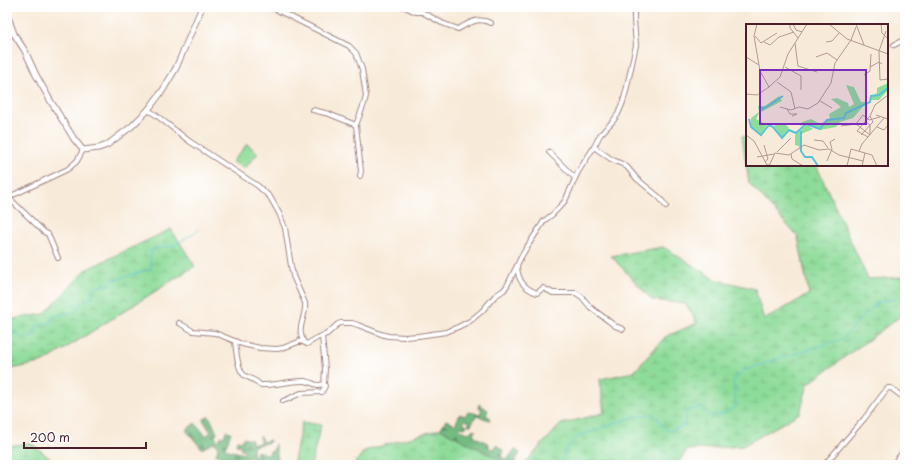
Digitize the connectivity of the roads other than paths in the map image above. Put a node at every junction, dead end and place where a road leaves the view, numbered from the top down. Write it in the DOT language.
graph roads {
  1 [pos="202,7"];
  2 [pos="271,7"];
  3 [pos="405,7"];
  4 [pos="634,7"];
  5 [pos="7,14"];
  6 [pos="491,23"];
  7 [pos="905,39"];
  8 [pos="894,45"];
  9 [pos="148,110"];
  10 [pos="313,110"];
  11 [pos="356,125"];
  12 [pos="594,147"];
  13 [pos="83,150"];
  14 [pos="549,152"];
  15 [pos="360,176"];
  16 [pos="575,178"];
  17 [pos="8,198"];
  18 [pos="666,206"];
  19 [pos="58,258"];
  20 [pos="517,264"];
  21 [pos="178,323"];
  22 [pos="623,329"];
  23 [pos="322,336"];
  24 [pos="235,341"];
  25 [pos="306,344"];
  26 [pos="324,384"];
  27 [pos="905,399"];
  28 [pos="283,401"];
  29 [pos="905,450"];
  30 [pos="826,465"];
  31 [pos="892,465"];
  1 -- 9 [label="main road"];
  2 -- 11 [label="street"];
  3 -- 6 [label="street"];
  4 -- 12 [label="street"];
  5 -- 13 [label="main road"];
  7 -- 8 [label="street"];
  9 -- 13 [label="main road"];
  9 -- 25 [label="street"];
  10 -- 11 [label="street"];
  11 -- 15 [label="street"];
  12 -- 16 [label="street"];
  12 -- 18 [label="street"];
  13 -- 17 [label="street"];
  14 -- 16 [label="street"];
  16 -- 20 [label="street"];
  17 -- 19 [label="street"];
  20 -- 22 [label="street"];
  20 -- 23 [label="street"];
  21 -- 24 [label="street"];
  23 -- 25 [label="street"];
  23 -- 26 [label="street"];
  24 -- 25 [label="street"];
  24 -- 26 [label="street"];
  26 -- 28 [label="street"];
  27 -- 30 [label="street"];
  29 -- 31 [label="street"];
}
